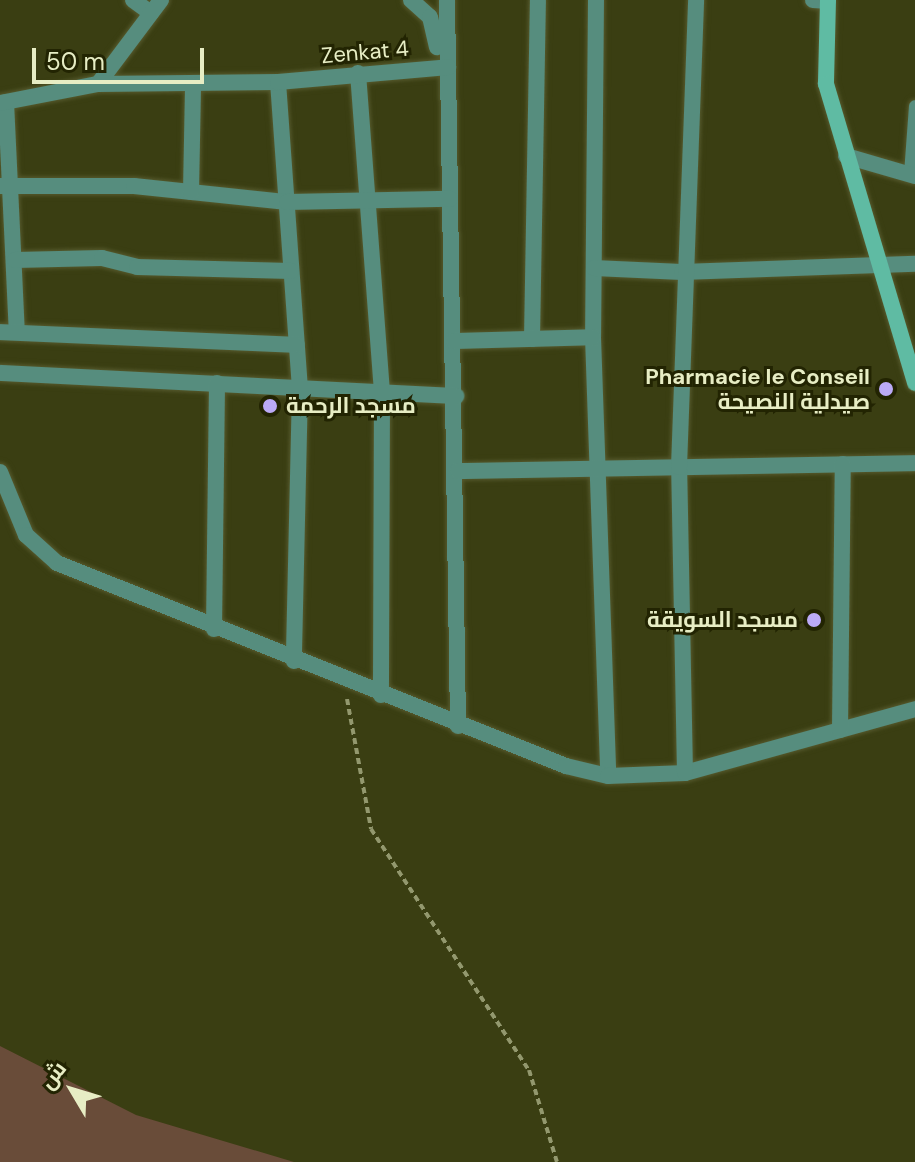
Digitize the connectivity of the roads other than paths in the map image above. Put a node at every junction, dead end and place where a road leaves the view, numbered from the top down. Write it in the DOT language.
graph roads {
  1 [pos="133,0"];
  2 [pos="411,0"];
  3 [pos="447,0"];
  4 [pos="538,0"];
  5 [pos="596,0"];
  6 [pos="696,0"];
  7 [pos="823,0"];
  8 [pos="156,6"];
  9 [pos="442,67"];
  10 [pos="358,73"];
  11 [pos="278,82"];
  12 [pos="98,84"];
  13 [pos="193,85"];
  14 [pos="3,102"];
  15 [pos="915,106"];
  16 [pos="846,156"];
  17 [pos="912,175"];
  18 [pos="4,185"];
  19 [pos="191,192"];
  20 [pos="450,199"];
  21 [pos="368,200"];
  22 [pos="287,202"];
  23 [pos="15,260"];
  24 [pos="882,261"];
  25 [pos="915,264"];
  26 [pos="594,268"];
  27 [pos="291,271"];
  28 [pos="682,272"];
  29 [pos="8,332"];
  30 [pos="593,337"];
  31 [pos="532,339"];
  32 [pos="454,341"];
  33 [pos="910,343"];
  34 [pos="297,345"];
  35 [pos="0,373"];
  36 [pos="217,383"];
  37 [pos="915,383"];
  38 [pos="300,388"];
  39 [pos="382,392"];
  40 [pos="456,396"];
  41 [pos="915,463"];
  42 [pos="843,464"];
  43 [pos="679,467"];
  44 [pos="598,469"];
  45 [pos="458,471"];
  46 [pos="0,472"];
  47 [pos="214,629"];
  48 [pos="294,661"];
  49 [pos="381,695"];
  50 [pos="915,709"];
  51 [pos="458,726"];
  52 [pos="840,730"];
  53 [pos="685,773"];
  54 [pos="608,776"];
  1 -- 8 [label="street"];
  2 -- 9 [label="street"];
  3 -- 9 [label="street"];
  4 -- 31 [label="street"];
  5 -- 26 [label="street"];
  6 -- 28 [label="street"];
  7 -- 16 [label="street"];
  8 -- 12 [label="street"];
  9 -- 10 [label="street, Zenkat 4"];
  9 -- 20 [label="street"];
  10 -- 11 [label="street, Zenkat 4"];
  10 -- 21 [label="street"];
  11 -- 13 [label="street, Zenkat 4"];
  11 -- 22 [label="street"];
  12 -- 13 [label="street, Zenkat 4"];
  12 -- 14 [label="street, Zenkat 4"];
  13 -- 19 [label="street"];
  14 -- 18 [label="street"];
  15 -- 17 [label="lane"];
  16 -- 17 [label="street"];
  16 -- 24 [label="street"];
  18 -- 19 [label="street"];
  18 -- 23 [label="street"];
  19 -- 22 [label="street"];
  20 -- 21 [label="street"];
  20 -- 32 [label="street"];
  21 -- 22 [label="street"];
  21 -- 39 [label="street"];
  22 -- 27 [label="street"];
  23 -- 27 [label="street"];
  23 -- 29 [label="street"];
  24 -- 25 [label="street"];
  24 -- 28 [label="street"];
  24 -- 33 [label="street"];
  26 -- 28 [label="street"];
  26 -- 30 [label="street"];
  27 -- 34 [label="street"];
  28 -- 43 [label="street"];
  29 -- 34 [label="street"];
  30 -- 31 [label="street"];
  30 -- 44 [label="street"];
  31 -- 32 [label="street"];
  32 -- 40 [label="street"];
  33 -- 37 [label="street"];
  34 -- 38 [label="street"];
  35 -- 36 [label="street"];
  36 -- 38 [label="street"];
  36 -- 47 [label="street"];
  38 -- 39 [label="street"];
  38 -- 48 [label="street"];
  39 -- 40 [label="street"];
  39 -- 49 [label="street"];
  40 -- 45 [label="street"];
  41 -- 42 [label="street"];
  42 -- 43 [label="street"];
  42 -- 52 [label="street"];
  43 -- 44 [label="street"];
  43 -- 53 [label="street"];
  44 -- 45 [label="street"];
  44 -- 54 [label="street"];
  45 -- 51 [label="street"];
  46 -- 47 [label="street"];
  47 -- 48 [label="street"];
  48 -- 49 [label="street"];
  49 -- 51 [label="street"];
  50 -- 52 [label="street"];
  51 -- 54 [label="street"];
  52 -- 53 [label="street"];
  53 -- 54 [label="street"];
}
